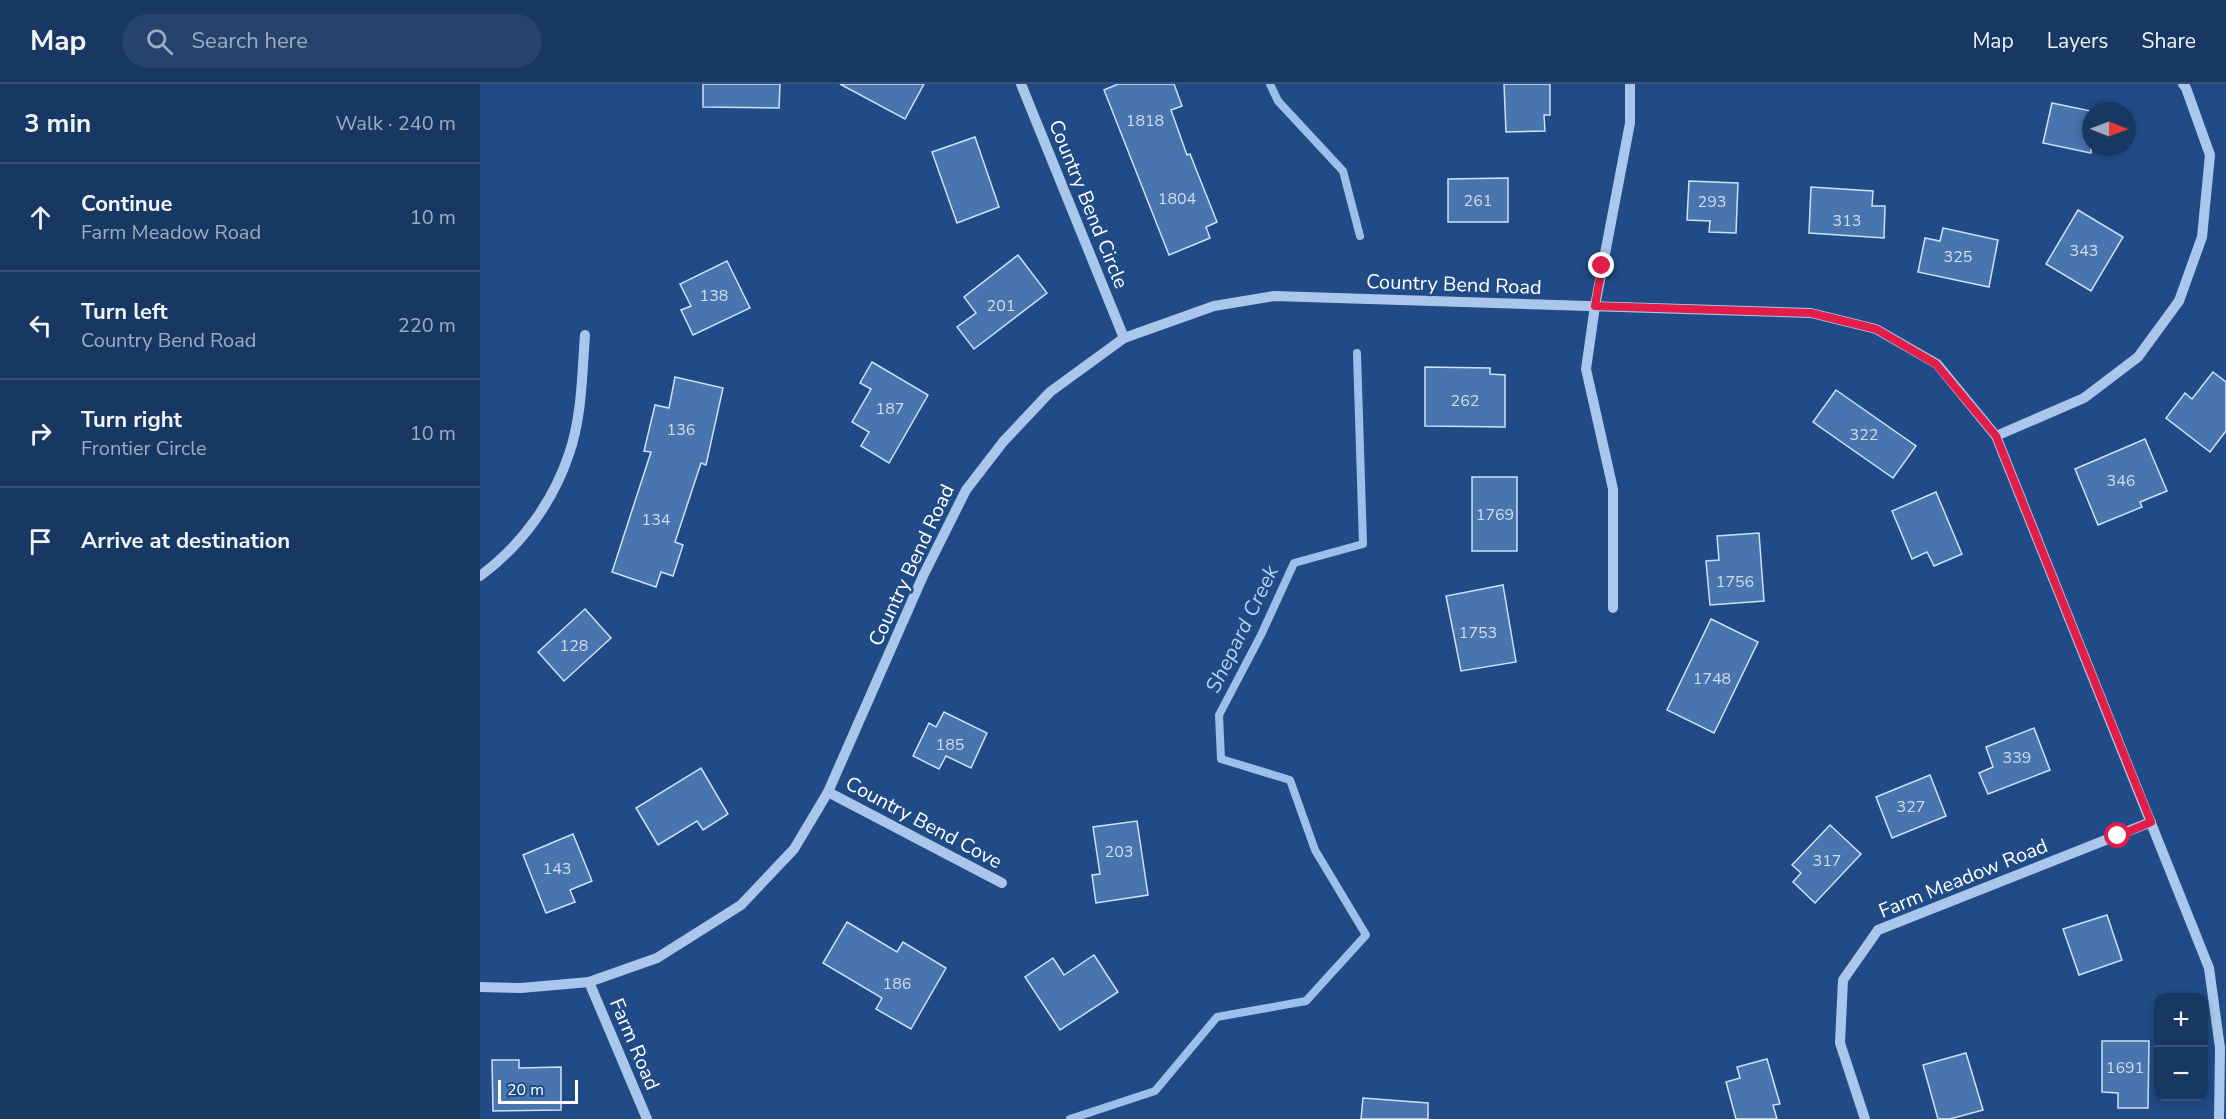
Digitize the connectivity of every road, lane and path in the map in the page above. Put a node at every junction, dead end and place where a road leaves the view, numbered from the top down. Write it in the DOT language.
graph roads {
  1 [pos="1021,84"];
  2 [pos="1630,84"];
  3 [pos="2183,84"];
  4 [pos="1595,306"];
  5 [pos="585,334"];
  6 [pos="1124,338"];
  7 [pos="1996,436"];
  8 [pos="480,576"];
  9 [pos="1613,608"];
  10 [pos="828,792"];
  11 [pos="2151,822"];
  12 [pos="1002,884"];
  13 [pos="590,982"];
  14 [pos="480,987"];
  15 [pos="647,1119"];
  16 [pos="1865,1119"];
  17 [pos="2219,1119"];
  1 -- 6 [label="street, Country Bend Circle"];
  2 -- 4 [label="street"];
  3 -- 7 [label="street"];
  4 -- 6 [label="street, Country Bend Road"];
  4 -- 7 [label="street, Country Bend Road"];
  4 -- 9 [label="street"];
  5 -- 8 [label="street"];
  6 -- 10 [label="street, Country Bend Road"];
  7 -- 11 [label="street, Country Bend Road"];
  10 -- 12 [label="street, Country Bend Cove"];
  10 -- 13 [label="street, Country Bend Road"];
  11 -- 16 [label="street, Farm Meadow Road"];
  11 -- 17 [label="street, Country Bend Road"];
  13 -- 14 [label="street, Country Bend Road"];
  13 -- 15 [label="street, Farm Road"];
}
